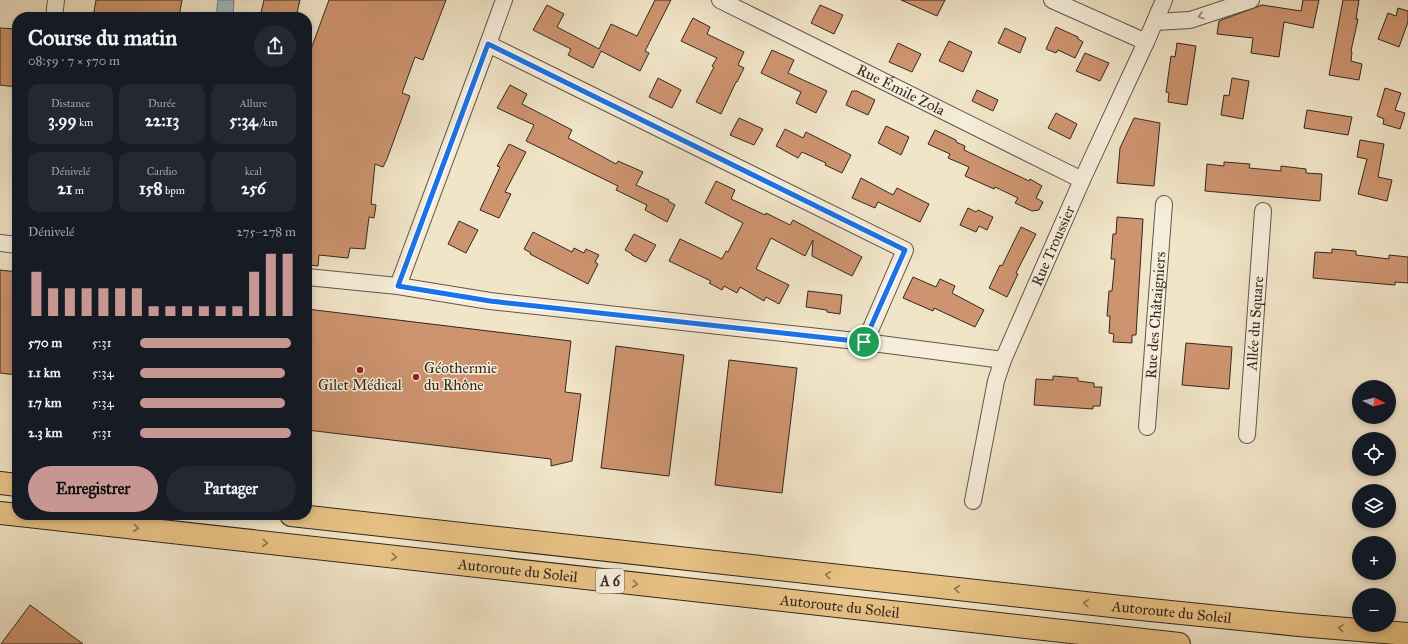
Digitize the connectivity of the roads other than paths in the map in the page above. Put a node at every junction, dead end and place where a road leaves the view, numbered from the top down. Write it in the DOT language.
graph roads {
  1 [pos="56,0"];
  2 [pos="504,0"];
  3 [pos="720,0"];
  4 [pos="1052,0"];
  5 [pos="1164,0"];
  6 [pos="1251,0"];
  7 [pos="55,12"];
  8 [pos="1155,22"];
  9 [pos="1146,42"];
  10 [pos="488,44"];
  11 [pos="1082,180"];
  12 [pos="1164,204"];
  13 [pos="1263,211"];
  14 [pos="0,243"];
  15 [pos="12,244"];
  16 [pos="312,277"];
  17 [pos="398,286"];
  18 [pos="864,342"];
  19 [pos="1003,360"];
  20 [pos="1147,427"];
  21 [pos="1247,435"];
  22 [pos="973,501"];
  23 [pos="0,513"];
  24 [pos="12,514"];
  25 [pos="312,517"];
  26 [pos="59,520"];
  27 [pos="1408,634"];
  28 [pos="1179,644"];
  1 -- 7 [label="street"];
  2 -- 10 [label="street"];
  3 -- 11 [label="street, Rue Émile Zola"];
  4 -- 9 [label="street"];
  5 -- 8 [label="street, Rue Troussier"];
  6 -- 8 [label="street, one-way"];
  8 -- 9 [label="street, Rue Troussier"];
  9 -- 11 [label="street, Rue Troussier"];
  10 -- 17 [label="street"];
  10 -- 18 [label="street"];
  11 -- 19 [label="street, Rue Troussier"];
  12 -- 20 [label="street, Rue des Châtaigniers"];
  13 -- 21 [label="street, Allée du Square"];
  14 -- 15 [label="street"];
  16 -- 17 [label="street"];
  17 -- 18 [label="street"];
  18 -- 19 [label="street"];
  19 -- 22 [label="street, Rue Troussier"];
  23 -- 24 [label="highway, Autoroute du Soleil / A 6, one-way"];
  27 -- 25 [label="highway, Autoroute du Soleil / A 6, one-way"];
  26 -- 28 [label="highway, Autoroute du Soleil / A 6, one-way"];
}
